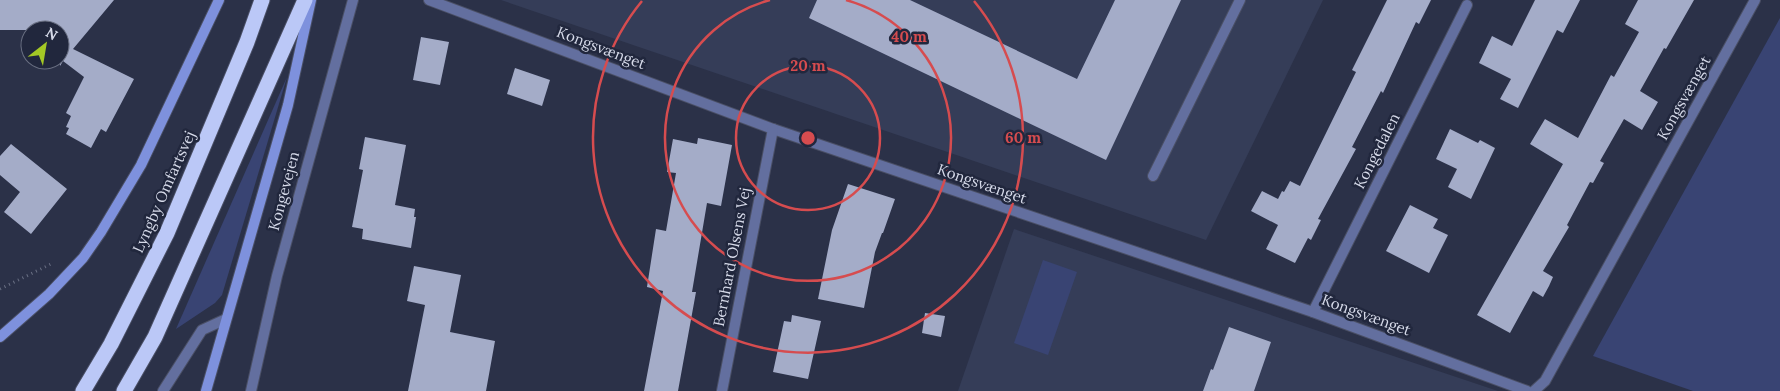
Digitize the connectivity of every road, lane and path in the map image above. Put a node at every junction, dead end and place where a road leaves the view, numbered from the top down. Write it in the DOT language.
graph roads {
  1 [pos="219,0"];
  2 [pos="262,0"];
  3 [pos="305,0"];
  4 [pos="311,0"];
  5 [pos="353,0"];
  6 [pos="429,0"];
  7 [pos="1240,0"];
  8 [pos="1755,0"];
  9 [pos="1468,5"];
  10 [pos="773,129"];
  11 [pos="1153,176"];
  12 [pos="60,261"];
  13 [pos="0,288"];
  14 [pos="1313,312"];
  15 [pos="226,319"];
  16 [pos="0,336"];
  17 [pos="83,391"];
  18 [pos="124,391"];
  19 [pos="162,391"];
  20 [pos="206,391"];
  21 [pos="251,391"];
  22 [pos="722,391"];
  23 [pos="1527,391"];
  24 [pos="1534,391"];
  1 -- 16 [label="main road"];
  2 -- 17 [label="highway, Lyngby Omfartsvej"];
  3 -- 18 [label="highway"];
  4 -- 15 [label="main road"];
  5 -- 21 [label="street, Kongevejen"];
  6 -- 10 [label="street, Kongsvænget"];
  7 -- 11 [label="street"];
  8 -- 24 [label="street, Kongsvænget"];
  9 -- 14 [label="street, Kongedalen"];
  10 -- 14 [label="street, Kongsvænget"];
  10 -- 22 [label="street, Bernhard Olsens Vej"];
  12 -- 13 [label="path"];
  14 -- 23 [label="street, Kongsvænget"];
  15 -- 19 [label="street"];
  15 -- 20 [label="main road"];
}
